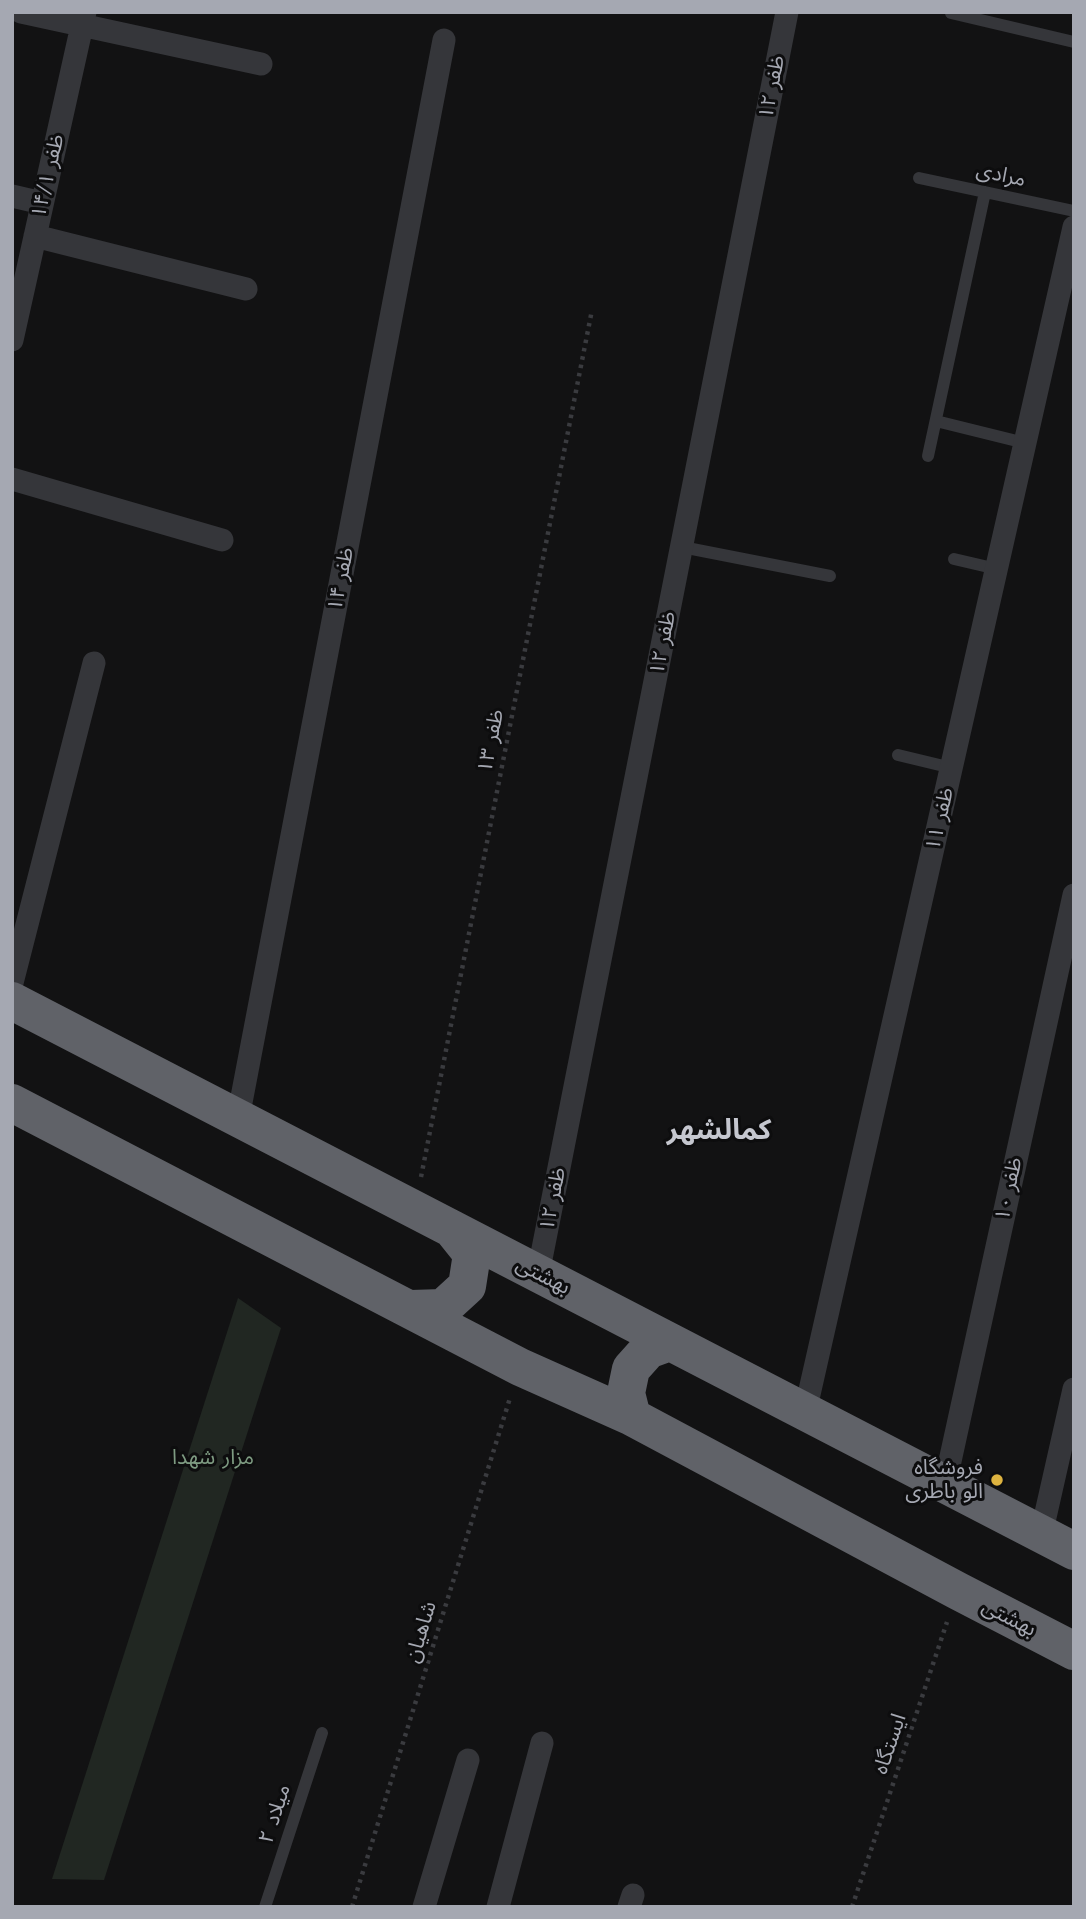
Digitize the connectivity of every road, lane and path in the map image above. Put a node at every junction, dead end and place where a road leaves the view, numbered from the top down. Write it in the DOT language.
graph roads {
  1 [pos="21,12"];
  2 [pos="787,12"];
  3 [pos="951,13"];
  4 [pos="83,19"];
  5 [pos="444,40"];
  6 [pos="1074,42"];
  7 [pos="261,64"];
  8 [pos="919,178"];
  9 [pos="985,191"];
  10 [pos="12,196"];
  11 [pos="42,203"];
  12 [pos="1074,211"];
  13 [pos="1074,227"];
  14 [pos="35,236"];
  15 [pos="246,289"];
  16 [pos="592,310"];
  17 [pos="12,340"];
  18 [pos="936,421"];
  19 [pos="1025,443"];
  20 [pos="928,456"];
  21 [pos="12,479"];
  22 [pos="222,540"];
  23 [pos="682,547"];
  24 [pos="954,559"];
  25 [pos="997,569"];
  26 [pos="830,576"];
  27 [pos="94,663"];
  28 [pos="898,755"];
  29 [pos="951,768"];
  30 [pos="1074,895"];
  31 [pos="12,983"];
  32 [pos="12,1001"];
  33 [pos="12,1104"];
  34 [pos="238,1118"];
  35 [pos="421,1178"];
  36 [pos="452,1228"];
  37 [pos="538,1273"];
  38 [pos="411,1310"];
  39 [pos="670,1342"];
  40 [pos="520,1367"];
  41 [pos="1074,1389"];
  42 [pos="805,1412"];
  43 [pos="632,1417"];
  44 [pos="945,1484"];
  45 [pos="1058,1543"];
  46 [pos="958,1591"];
  47 [pos="1074,1651"];
  48 [pos="322,1733"];
  49 [pos="542,1743"];
  50 [pos="468,1760"];
  51 [pos="265,1907"];
  52 [pos="352,1907"];
  53 [pos="425,1907"];
  54 [pos="498,1907"];
  55 [pos="852,1907"];
  1 -- 4 [label="street"];
  2 -- 23 [label="street, ظفر ۱۲"];
  3 -- 6 [label="lane"];
  4 -- 7 [label="street"];
  4 -- 11 [label="street, ظفر ۱۴/۱"];
  5 -- 34 [label="street, ظفر ۱۴"];
  8 -- 9 [label="lane, مرادی"];
  9 -- 12 [label="lane, مرادی"];
  9 -- 18 [label="lane"];
  10 -- 11 [label="street"];
  11 -- 14 [label="street, ظفر ۱۴/۱"];
  13 -- 19 [label="street, ظفر ۱۱"];
  14 -- 15 [label="street"];
  14 -- 17 [label="street, ظفر ۱۴/۱"];
  16 -- 35 [label="path, ظفر ۱۳"];
  18 -- 19 [label="lane"];
  18 -- 20 [label="lane"];
  19 -- 25 [label="street, ظفر ۱۱"];
  21 -- 22 [label="street"];
  23 -- 26 [label="lane"];
  23 -- 37 [label="street, ظفر ۱۲"];
  24 -- 25 [label="lane"];
  25 -- 29 [label="street, ظفر ۱۱"];
  27 -- 31 [label="street"];
  28 -- 29 [label="lane"];
  29 -- 42 [label="street, ظفر ۱۱"];
  30 -- 44 [label="street, ظفر ۱۰"];
  32 -- 34 [label="highway, بهشتی"];
  33 -- 38 [label="highway, بهشتی"];
  34 -- 36 [label="highway, بهشتی"];
  36 -- 37 [label="highway, بهشتی"];
  36 -- 38 [label="highway"];
  37 -- 39 [label="highway, بهشتی"];
  38 -- 40 [label="highway, بهشتی"];
  39 -- 42 [label="highway, بهشتی"];
  39 -- 43 [label="highway"];
  40 -- 43 [label="highway, بهشتی"];
  40 -- 52 [label="path, شاهیان"];
  41 -- 45 [label="street"];
  42 -- 44 [label="highway, بهشتی"];
  43 -- 46 [label="highway, بهشتی"];
  44 -- 45 [label="highway, بهشتی"];
  46 -- 47 [label="highway, بهشتی"];
  46 -- 55 [label="path, ایستگاه"];
  48 -- 51 [label="lane, میلاد ۲"];
  49 -- 54 [label="street"];
  50 -- 53 [label="street"];
}
